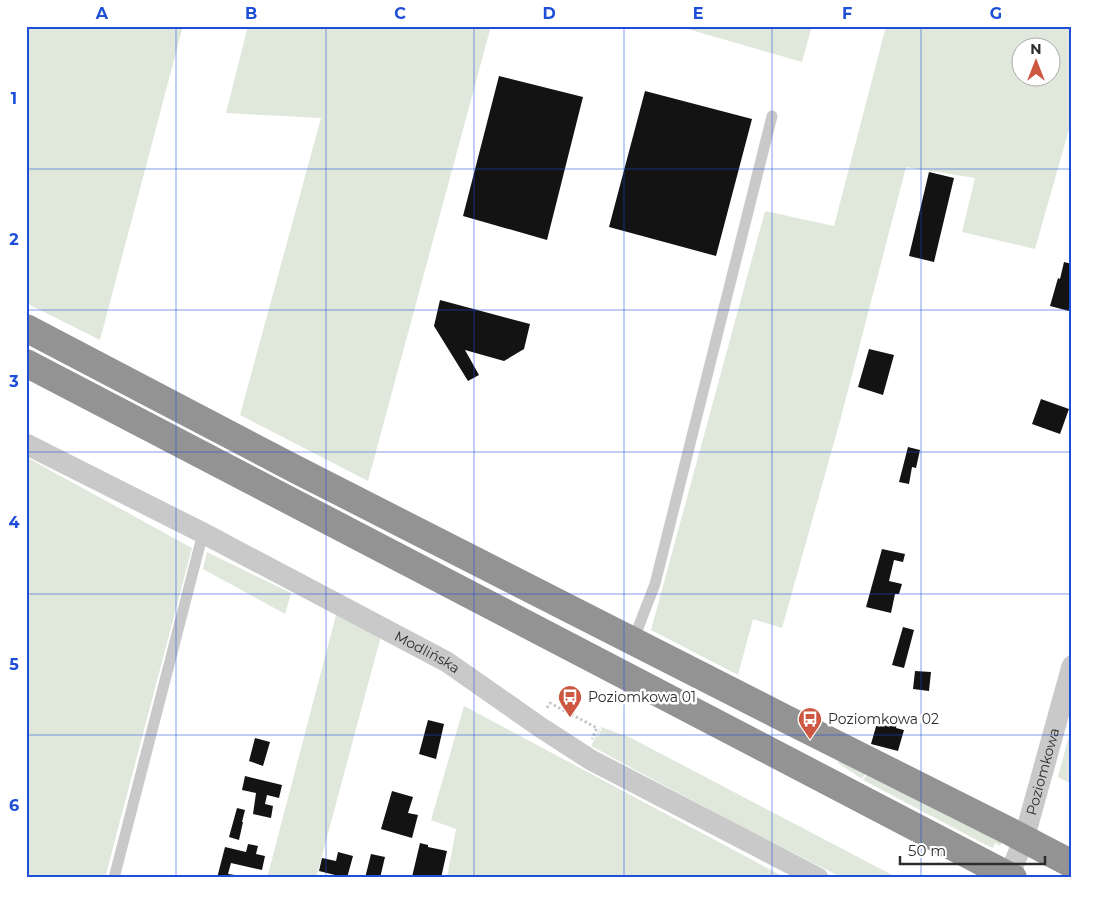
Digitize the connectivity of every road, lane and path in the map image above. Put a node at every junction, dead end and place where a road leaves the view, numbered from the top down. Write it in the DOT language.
graph roads {
  1 [pos="772,116"];
  2 [pos="26,328"];
  3 [pos="26,363"];
  4 [pos="26,444"];
  5 [pos="203,534"];
  6 [pos="632,641"];
  7 [pos="1072,666"];
  8 [pos="1024,839"];
  9 [pos="1072,864"];
  10 [pos="1011,877"];
  11 [pos="114,878"];
  12 [pos="818,878"];
  1 -- 6 [label="lane"];
  2 -- 6 [label="highway"];
  3 -- 10 [label="highway"];
  4 -- 5 [label="street, Modlińska"];
  5 -- 11 [label="lane"];
  5 -- 12 [label="street, Modlińska"];
  6 -- 8 [label="highway"];
  7 -- 8 [label="street, Poziomkowa"];
  8 -- 9 [label="highway"];
  8 -- 10 [label="street, Poziomkowa"];
}
